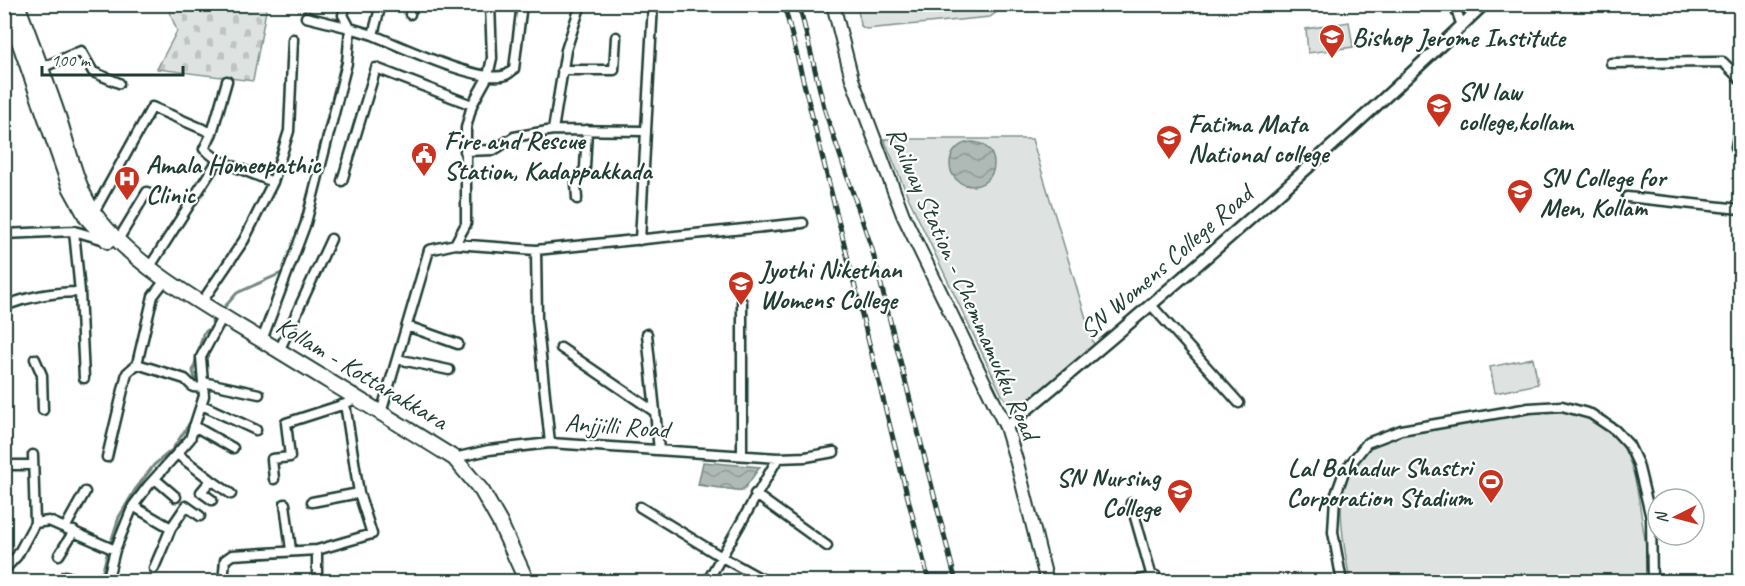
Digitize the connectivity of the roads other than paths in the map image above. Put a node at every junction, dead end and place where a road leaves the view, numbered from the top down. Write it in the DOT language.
graph roads {
  1 [pos="17,4"];
  2 [pos="346,4"];
  3 [pos="381,4"];
  4 [pos="490,4"];
  5 [pos="522,4"];
  6 [pos="581,4"];
  7 [pos="653,4"];
  8 [pos="833,4"];
  9 [pos="1454,4"];
  10 [pos="1484,4"];
  11 [pos="5,5"];
  12 [pos="306,17"];
  13 [pos="1462,26"];
  14 [pos="350,28"];
  15 [pos="373,35"];
  16 [pos="616,37"];
  17 [pos="293,39"];
  18 [pos="1611,63"];
  19 [pos="41,68"];
  20 [pos="562,70"];
  21 [pos="489,76"];
  22 [pos="1740,79"];
  23 [pos="227,81"];
  24 [pos="119,83"];
  25 [pos="472,105"];
  26 [pos="1740,125"];
  27 [pos="554,130"];
  28 [pos="587,130"];
  29 [pos="645,131"];
  30 [pos="212,133"];
  31 [pos="1736,147"];
  32 [pos="465,151"];
  33 [pos="218,160"];
  34 [pos="342,181"];
  35 [pos="273,182"];
  36 [pos="147,192"];
  37 [pos="1627,196"];
  38 [pos="577,200"];
  39 [pos="1740,209"];
  40 [pos="94,212"];
  41 [pos="803,223"];
  42 [pos="74,231"];
  43 [pos="4,234"];
  44 [pos="332,239"];
  45 [pos="640,240"];
  46 [pos="117,243"];
  47 [pos="454,244"];
  48 [pos="536,250"];
  49 [pos="149,268"];
  50 [pos="166,279"];
  51 [pos="80,292"];
  52 [pos="202,302"];
  53 [pos="742,302"];
  54 [pos="1151,305"];
  55 [pos="4,306"];
  56 [pos="223,316"];
  57 [pos="407,326"];
  58 [pos="647,334"];
  59 [pos="262,340"];
  60 [pos="458,344"];
  61 [pos="561,348"];
  62 [pos="279,351"];
  63 [pos="35,359"];
  64 [pos="397,359"];
  65 [pos="137,364"];
  66 [pos="449,370"];
  67 [pos="84,378"];
  68 [pos="200,386"];
  69 [pos="258,394"];
  70 [pos="351,401"];
  71 [pos="1239,403"];
  72 [pos="202,405"];
  73 [pos="43,410"];
  74 [pos="655,412"];
  75 [pos="381,413"];
  76 [pos="194,426"];
  77 [pos="1006,427"];
  78 [pos="256,429"];
  79 [pos="550,443"];
  80 [pos="233,448"];
  81 [pos="659,450"];
  82 [pos="834,452"];
  83 [pos="177,454"];
  84 [pos="742,455"];
  85 [pos="107,457"];
  86 [pos="454,458"];
  87 [pos="777,458"];
  88 [pos="4,465"];
  89 [pos="155,478"];
  90 [pos="212,480"];
  91 [pos="274,480"];
  92 [pos="84,492"];
  93 [pos="359,493"];
  94 [pos="231,494"];
  95 [pos="755,494"];
  96 [pos="176,497"];
  97 [pos="212,500"];
  98 [pos="312,502"];
  99 [pos="285,504"];
  100 [pos="1131,504"];
  101 [pos="133,506"];
  102 [pos="640,507"];
  103 [pos="200,516"];
  104 [pos="35,522"];
  105 [pos="171,528"];
  106 [pos="69,529"];
  107 [pos="826,546"];
  108 [pos="317,549"];
  109 [pos="116,550"];
  110 [pos="291,550"];
  111 [pos="59,555"];
  112 [pos="720,556"];
  113 [pos="154,568"];
  114 [pos="4,570"];
  115 [pos="65,576"];
  116 [pos="1154,579"];
  117 [pos="84,582"];
  118 [pos="107,582"];
  119 [pos="223,582"];
  120 [pos="317,582"];
  121 [pos="526,582"];
  122 [pos="707,582"];
  123 [pos="767,582"];
  124 [pos="1047,582"];
  125 [pos="1131,582"];
  126 [pos="1342,582"];
  127 [pos="1652,582"];
  1 -- 19 [label="main road"];
  2 -- 14 [label="street"];
  3 -- 15 [label="street"];
  4 -- 21 [label="street"];
  5 -- 21 [label="street"];
  6 -- 20 [label="street"];
  7 -- 29 [label="street"];
  8 -- 77 [label="main road, Railway Station - Chemmamukku Road"];
  9 -- 13 [label="street"];
  10 -- 13 [label="street, SN Womens College Road"];
  11 -- 46 [label="main road"];
  12 -- 14 [label="street"];
  13 -- 54 [label="street, SN Womens College Road"];
  14 -- 15 [label="street"];
  14 -- 59 [label="street"];
  15 -- 21 [label="street"];
  16 -- 20 [label="street"];
  17 -- 35 [label="street"];
  18 -- 22 [label="street"];
  19 -- 24 [label="street"];
  19 -- 40 [label="main road"];
  20 -- 27 [label="street"];
  21 -- 25 [label="street"];
  23 -- 30 [label="street"];
  25 -- 32 [label="street"];
  25 -- 34 [label="street"];
  26 -- 31 [label="street"];
  27 -- 28 [label="street"];
  27 -- 32 [label="street"];
  28 -- 29 [label="street"];
  28 -- 38 [label="street"];
  29 -- 45 [label="street"];
  30 -- 33 [label="street"];
  30 -- 40 [label="street"];
  32 -- 47 [label="street"];
  33 -- 35 [label="street"];
  33 -- 49 [label="street"];
  35 -- 52 [label="street"];
  36 -- 46 [label="street"];
  37 -- 39 [label="street"];
  40 -- 46 [label="main road"];
  41 -- 45 [label="street"];
  42 -- 43 [label="street"];
  42 -- 46 [label="street"];
  42 -- 51 [label="street"];
  44 -- 62 [label="street"];
  45 -- 48 [label="street"];
  46 -- 49 [label="main road, Kollam - Kottarakkara"];
  47 -- 48 [label="street"];
  47 -- 57 [label="street"];
  48 -- 79 [label="street"];
  49 -- 50 [label="main road, Kollam - Kottarakkara"];
  50 -- 52 [label="main road, Kollam - Kottarakkara"];
  50 -- 65 [label="street"];
  51 -- 55 [label="street"];
  51 -- 67 [label="street"];
  52 -- 56 [label="main road, Kollam - Kottarakkara"];
  53 -- 84 [label="street"];
  54 -- 71 [label="street"];
  54 -- 77 [label="street, SN Womens College Road"];
  56 -- 59 [label="main road, Kollam - Kottarakkara"];
  56 -- 68 [label="street"];
  57 -- 60 [label="street"];
  57 -- 64 [label="street"];
  58 -- 74 [label="street"];
  59 -- 62 [label="main road, Kollam - Kottarakkara"];
  61 -- 74 [label="street"];
  62 -- 70 [label="main road, Kollam - Kottarakkara"];
  63 -- 73 [label="street"];
  64 -- 66 [label="street"];
  64 -- 75 [label="street"];
  65 -- 68 [label="street"];
  65 -- 85 [label="street"];
  68 -- 69 [label="street"];
  68 -- 72 [label="street"];
  70 -- 75 [label="main road, Kollam - Kottarakkara"];
  70 -- 91 [label="street"];
  70 -- 93 [label="street"];
  72 -- 76 [label="street"];
  72 -- 78 [label="street"];
  74 -- 81 [label="street"];
  75 -- 86 [label="main road, Kollam - Kottarakkara"];
  76 -- 80 [label="street"];
  76 -- 83 [label="street"];
  77 -- 124 [label="main road, Railway Station - Chemmamukku Road"];
  79 -- 81 [label="street, Anjjilli Road"];
  79 -- 86 [label="street, Anjjilli Road"];
  81 -- 84 [label="street, Anjjilli Road"];
  82 -- 87 [label="street, Anjjilli Road"];
  83 -- 89 [label="street"];
  83 -- 90 [label="street"];
  84 -- 87 [label="street, Anjjilli Road"];
  86 -- 121 [label="main road, Kollam - Kottarakkara"];
  87 -- 95 [label="street"];
  88 -- 104 [label="street"];
  89 -- 96 [label="street"];
  89 -- 101 [label="street"];
  90 -- 94 [label="street"];
  90 -- 97 [label="street"];
  92 -- 106 [label="street"];
  93 -- 98 [label="street"];
  93 -- 108 [label="street"];
  95 -- 107 [label="street"];
  95 -- 112 [label="street"];
  99 -- 110 [label="street"];
  100 -- 116 [label="street"];
  101 -- 105 [label="street"];
  101 -- 109 [label="street"];
  102 -- 112 [label="street"];
  103 -- 105 [label="street"];
  104 -- 106 [label="street"];
  104 -- 114 [label="street"];
  105 -- 113 [label="street"];
  106 -- 109 [label="street"];
  106 -- 111 [label="street"];
  108 -- 110 [label="street"];
  108 -- 120 [label="street"];
  109 -- 118 [label="street"];
  110 -- 119 [label="street"];
  112 -- 122 [label="street"];
  112 -- 123 [label="street"];
  115 -- 117 [label="street"];
  116 -- 125 [label="street"];
  126 -- 127 [label="street"];
}
